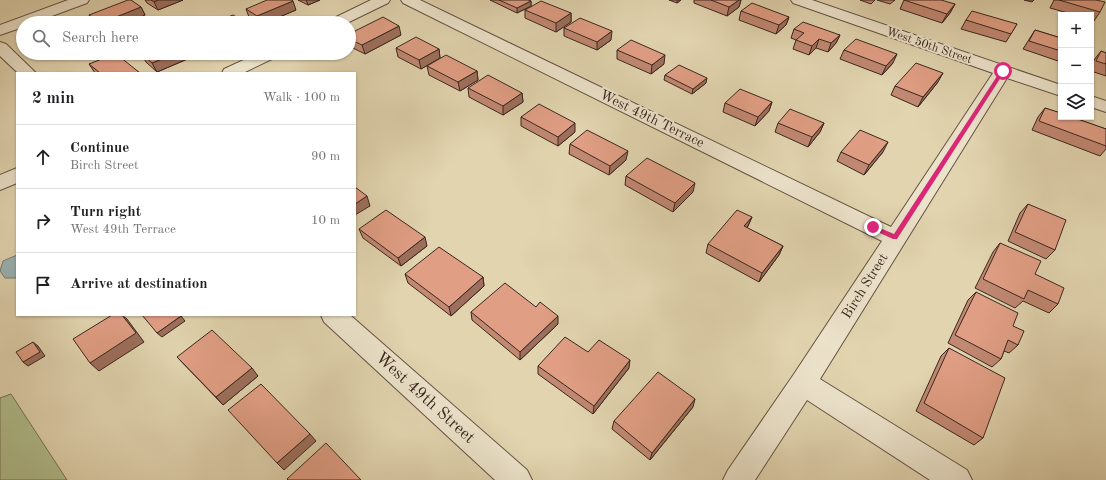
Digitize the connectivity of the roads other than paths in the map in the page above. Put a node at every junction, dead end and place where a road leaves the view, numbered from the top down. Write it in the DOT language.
graph roads {
  1 [pos="82,0"];
  2 [pos="383,0"];
  3 [pos="408,0"];
  4 [pos="798,0"];
  5 [pos="38,16"];
  6 [pos="350,16"];
  7 [pos="16,24"];
  8 [pos="0,30"];
  9 [pos="0,47"];
  10 [pos="257,60"];
  11 [pos="1003,71"];
  12 [pos="27,72"];
  13 [pos="232,72"];
  14 [pos="1058,90"];
  15 [pos="1094,103"];
  16 [pos="1106,107"];
  17 [pos="16,175"];
  18 [pos="0,183"];
  19 [pos="895,238"];
  20 [pos="334,316"];
  21 [pos="803,383"];
  22 [pos="517,480"];
  23 [pos="738,480"];
  24 [pos="957,480"];
  1 -- 5 [label="street"];
  2 -- 6 [label="street"];
  3 -- 19 [label="street, West 49th Terrace"];
  4 -- 11 [label="street, West 50th Street"];
  7 -- 8 [label="street"];
  9 -- 12 [label="street"];
  10 -- 13 [label="street"];
  11 -- 14 [label="street, West 50th Street"];
  11 -- 19 [label="street, Birch Street"];
  15 -- 16 [label="street"];
  17 -- 18 [label="street"];
  19 -- 21 [label="street, Birch Street"];
  20 -- 22 [label="street, West 49th Street"];
  21 -- 23 [label="street, Birch Street"];
  21 -- 24 [label="street"];
}
